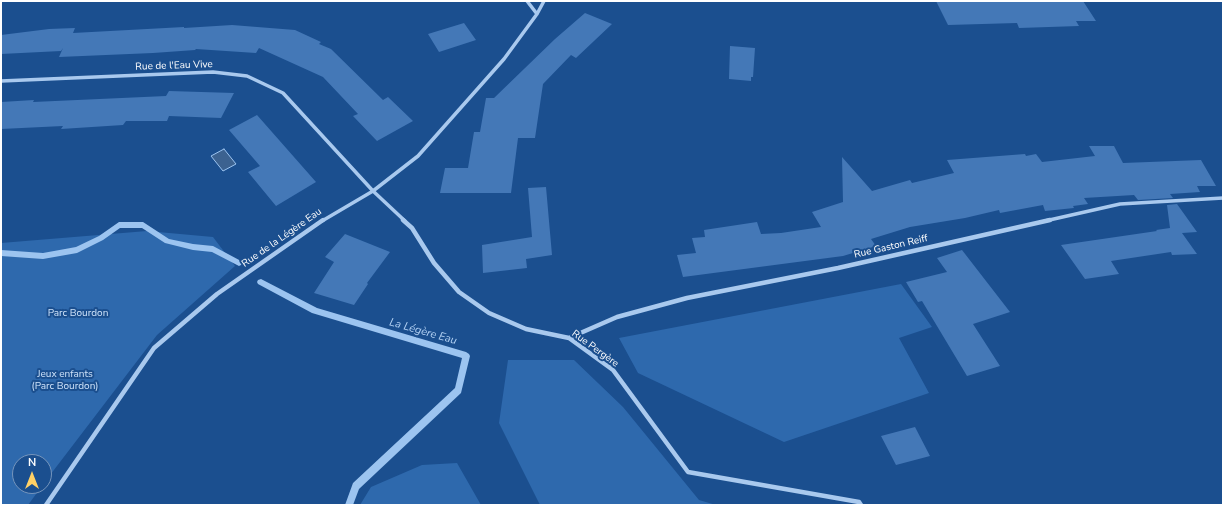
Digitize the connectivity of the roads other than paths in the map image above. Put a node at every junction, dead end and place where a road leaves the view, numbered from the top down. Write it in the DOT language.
graph roads {
  1 [pos="527,1"];
  2 [pos="544,1"];
  3 [pos="537,14"];
  4 [pos="1,81"];
  5 [pos="373,191"];
  6 [pos="1223,198"];
  7 [pos="569,338"];
  8 [pos="46,505"];
  9 [pos="861,505"];
  1 -- 3 [label="street"];
  2 -- 3 [label="street, Rue de la Légère Eau"];
  3 -- 5 [label="street, Rue de la Légère Eau"];
  4 -- 5 [label="street, Rue de l'Eau Vive"];
  5 -- 7 [label="street, Rue Pergère"];
  5 -- 8 [label="street, Rue de la Légère Eau"];
  6 -- 7 [label="street, Rue Gaston Reiff"];
  7 -- 9 [label="street, Rue Pergère"];
}
